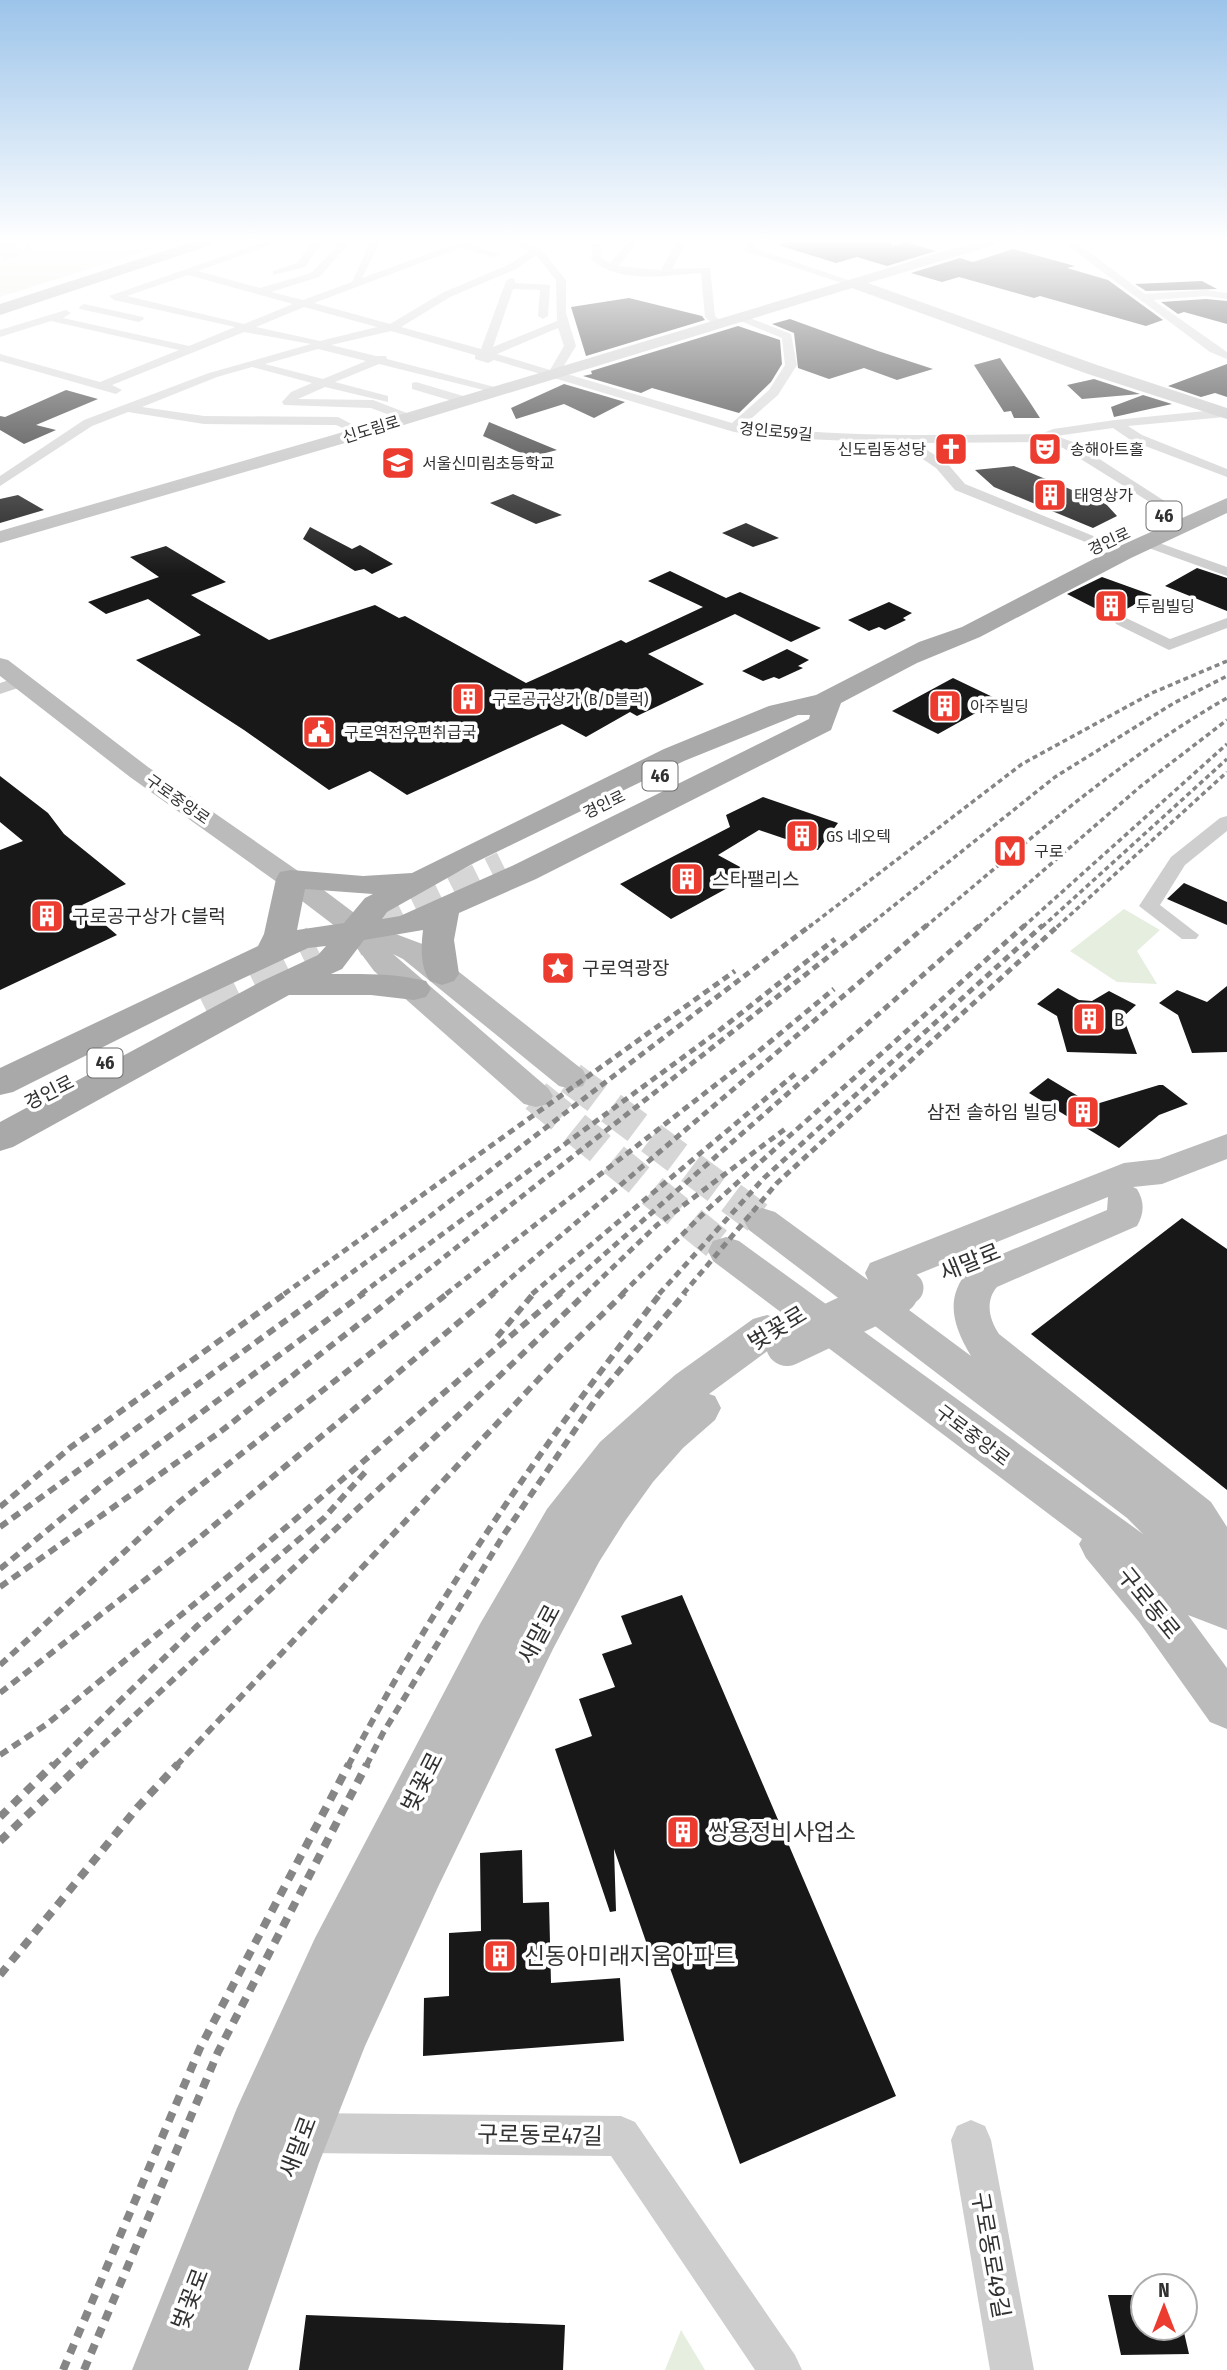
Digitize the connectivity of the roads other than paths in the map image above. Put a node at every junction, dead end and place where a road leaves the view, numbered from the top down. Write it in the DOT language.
graph roads {
  1 [pos="181,353"];
  2 [pos="206,353"];
  3 [pos="281,353"];
  4 [pos="291,353"];
  5 [pos="347,353"];
  6 [pos="394,353"];
  7 [pos="480,353"];
  8 [pos="488,353"];
  9 [pos="566,353"];
  10 [pos="624,353"];
  11 [pos="789,353"];
  12 [pos="1045,353"];
  13 [pos="286,354"];
  14 [pos="485,354"];
  15 [pos="0,357"];
  16 [pos="313,360"];
  17 [pos="377,360"];
  18 [pos="251,363"];
  19 [pos="326,364"];
  20 [pos="353,370"];
  21 [pos="553,374"];
  22 [pos="437,375"];
  23 [pos="377,376"];
  24 [pos="322,383"];
  25 [pos="100,386"];
  26 [pos="500,390"];
  27 [pos="395,393"];
  28 [pos="147,399"];
  29 [pos="466,401"];
  30 [pos="126,408"];
  31 [pos="1226,413"];
  32 [pos="408,418"];
  33 [pos="338,421"];
  34 [pos="1115,424"];
  35 [pos="734,428"];
  36 [pos="361,432"];
  37 [pos="1043,438"];
  38 [pos="902,439"];
  39 [pos="1226,480"];
  40 [pos="0,482"];
  41 [pos="1172,512"];
  42 [pos="1222,512"];
  43 [pos="0,537"];
  44 [pos="1149,543"];
  45 [pos="1112,550"];
  46 [pos="1227,572"];
  47 [pos="1122,621"];
  48 [pos="1227,623"];
  49 [pos="7,678"];
  50 [pos="830,700"];
  51 [pos="1227,822"];
  52 [pos="498,861"];
  53 [pos="290,879"];
  54 [pos="419,881"];
  55 [pos="446,907"];
  56 [pos="358,930"];
  57 [pos="1189,935"];
  58 [pos="272,952"];
  59 [pos="428,982"];
  60 [pos="274,989"];
  61 [pos="571,1078"];
  62 [pos="0,1083"];
  63 [pos="536,1096"];
  64 [pos="0,1098"];
  65 [pos="0,1117"];
  66 [pos="0,1138"];
  67 [pos="1225,1149"];
  68 [pos="1162,1171"];
  69 [pos="1125,1198"];
  70 [pos="762,1221"];
  71 [pos="726,1251"];
  72 [pos="895,1280"];
  73 [pos="824,1300"];
  74 [pos="777,1338"];
  75 [pos="1067,1504"];
  76 [pos="1227,1565"];
  77 [pos="1227,1588"];
  78 [pos="1227,1609"];
  79 [pos="1227,1706"];
  80 [pos="302,2133"];
  81 [pos="971,2140"];
  82 [pos="163,2370"];
  83 [pos="217,2370"];
  84 [pos="780,2370"];
  85 [pos="1012,2370"];
  1 -- 25 [label="street"];
  2 -- 18 [label="street"];
  3 -- 13 [label="street"];
  4 -- 13 [label="street"];
  5 -- 17 [label="street"];
  6 -- 17 [label="street"];
  7 -- 14 [label="street, 경인로59길"];
  8 -- 14 [label="street"];
  9 -- 21 [label="street"];
  10 -- 21 [label="street, 신도림로"];
  11 -- 35 [label="street"];
  12 -- 31 [label="street"];
  13 -- 16 [label="street"];
  13 -- 18 [label="street"];
  14 -- 21 [label="street, 경인로59길"];
  14 -- 22 [label="street"];
  14 -- 26 [label="street"];
  15 -- 25 [label="street"];
  17 -- 20 [label="street"];
  17 -- 22 [label="street"];
  18 -- 24 [label="street"];
  18 -- 28 [label="street"];
  19 -- 20 [label="street"];
  20 -- 23 [label="street"];
  20 -- 24 [label="street"];
  21 -- 26 [label="street, 신도림로"];
  21 -- 35 [label="street, 경인로59길"];
  22 -- 26 [label="street"];
  22 -- 27 [label="street"];
  24 -- 27 [label="street"];
  24 -- 27 [label="street"];
  25 -- 28 [label="street"];
  26 -- 29 [label="street, 신도림로"];
  27 -- 29 [label="street"];
  27 -- 32 [label="street"];
  27 -- 33 [label="street"];
  28 -- 30 [label="street"];
  29 -- 32 [label="street, 신도림로"];
  30 -- 33 [label="street"];
  30 -- 40 [label="street"];
  31 -- 34 [label="street"];
  32 -- 36 [label="street, 신도림로"];
  33 -- 36 [label="street"];
  34 -- 37 [label="street"];
  34 -- 39 [label="street, 경인로"];
  35 -- 38 [label="street, 경인로59길"];
  36 -- 43 [label="street, 신도림로"];
  37 -- 38 [label="street"];
  37 -- 41 [label="street"];
  38 -- 45 [label="street"];
  39 -- 41 [label="main road, 경인로 / 46"];
  41 -- 45 [label="main road, 경인로 / 46"];
  42 -- 44 [label="main road, 경인로 / 46"];
  44 -- 45 [label="main road, 경인로 / 46"];
  44 -- 46 [label="street"];
  45 -- 50 [label="main road, 경인로 / 46"];
  47 -- 48 [label="street"];
  49 -- 53 [label="street, 구로중앙로"];
  50 -- 52 [label="main road, 경인로 / 46"];
  50 -- 54 [label="main road"];
  50 -- 55 [label="main road"];
  51 -- 57 [label="street"];
  53 -- 54 [label="main road"];
  53 -- 56 [label="street, 구로중앙로"];
  53 -- 58 [label="main road"];
  54 -- 56 [label="main road"];
  55 -- 56 [label="main road"];
  55 -- 59 [label="main road"];
  56 -- 58 [label="main road"];
  56 -- 59 [label="street, 구로중앙로"];
  56 -- 60 [label="main road"];
  58 -- 62 [label="main road"];
  59 -- 60 [label="main road"];
  59 -- 61 [label="street, 구로중앙로"];
  59 -- 63 [label="street, 구로중앙로"];
  60 -- 66 [label="main road"];
  64 -- 65 [label="main road, 경인로 / 46"];
  67 -- 68 [label="street, 새말로"];
  68 -- 69 [label="street, 새말로"];
  68 -- 72 [label="street, 새말로"];
  69 -- 72 [label="street, 새말로"];
  69 -- 76 [label="street"];
  70 -- 77 [label="street"];
  71 -- 75 [label="street, 구로중앙로"];
  72 -- 73 [label="street, 새말로"];
  72 -- 74 [label="street, 새말로, bridge"];
  73 -- 74 [label="street, 벚꽃로"];
  74 -- 80 [label="street, 새말로"];
  74 -- 82 [label="street, 벚꽃로"];
  75 -- 78 [label="street, 구로중앙로"];
  75 -- 79 [label="street, 구로동로"];
  80 -- 83 [label="street, 새말로"];
  80 -- 84 [label="street, 구로동로47길"];
  81 -- 85 [label="street, 구로동로49길"];
}
